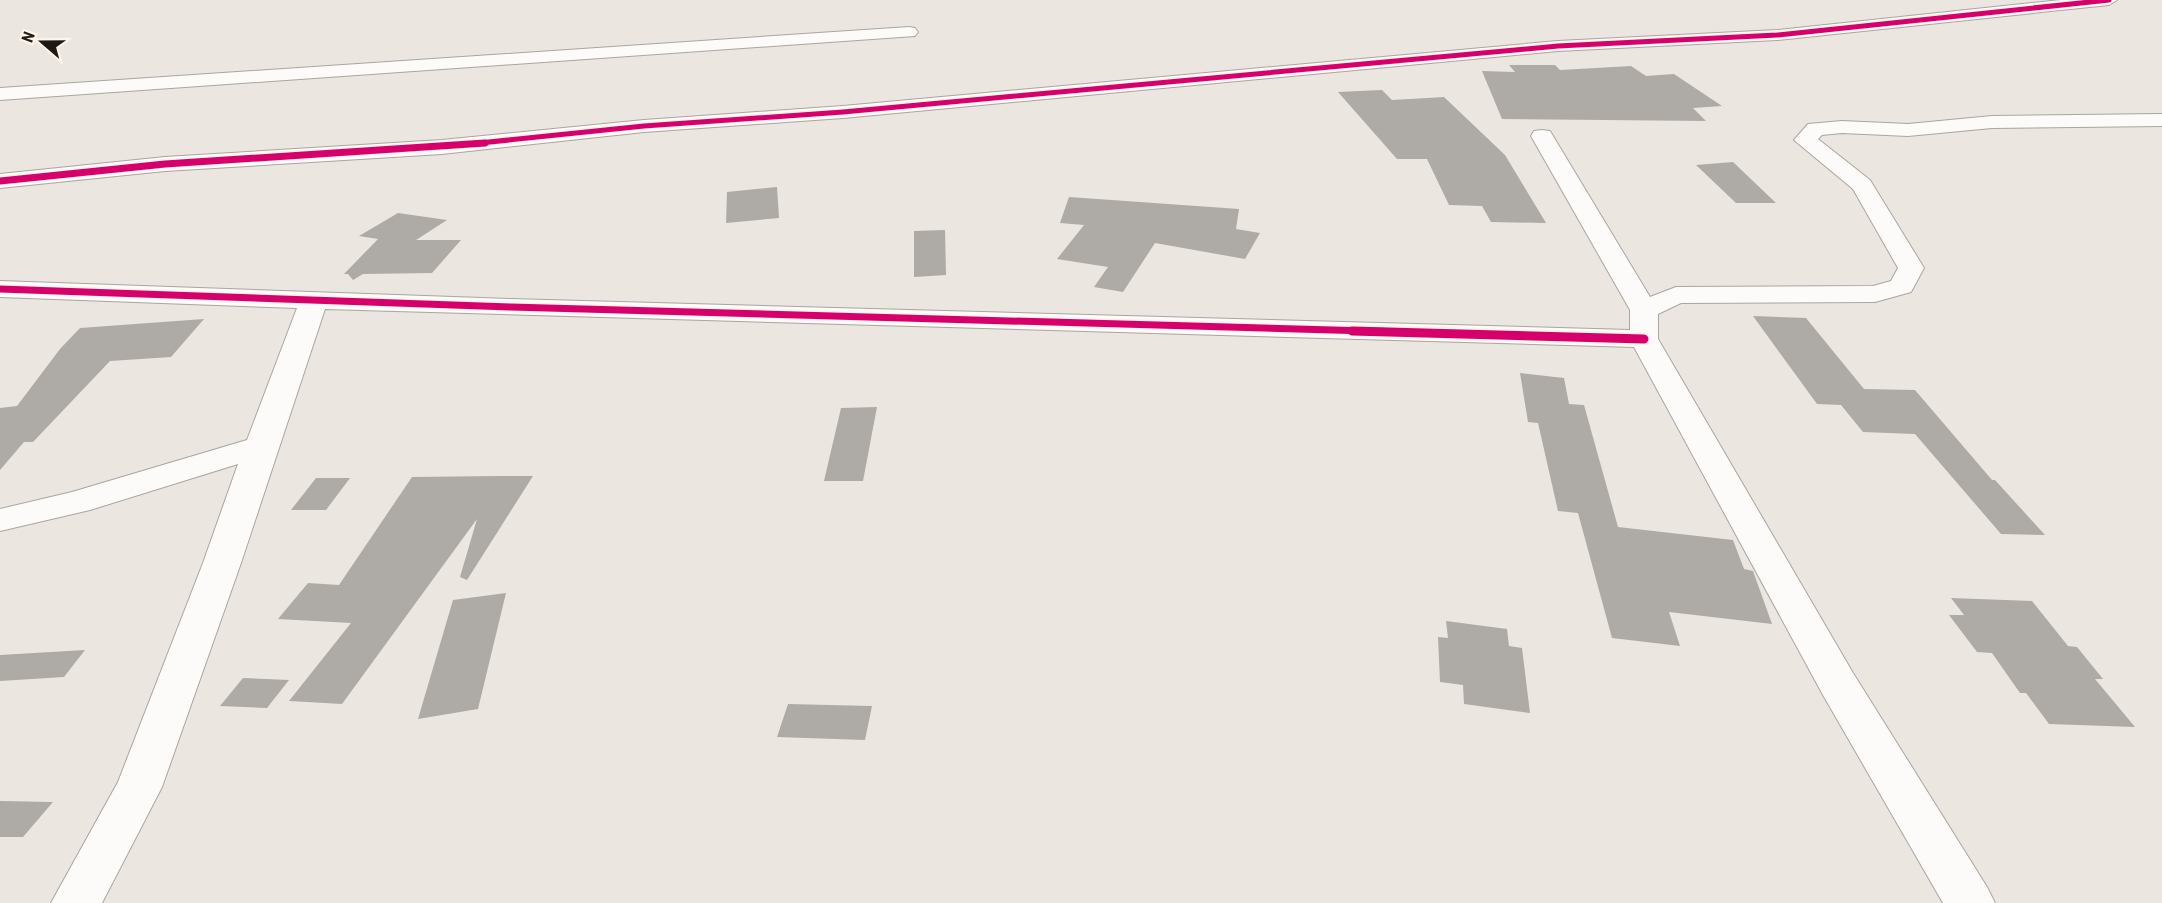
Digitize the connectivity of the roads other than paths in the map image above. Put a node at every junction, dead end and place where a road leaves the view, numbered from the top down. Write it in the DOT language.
graph roads {
  1 [pos="2109,0"];
  2 [pos="909,32"];
  3 [pos="0,94"];
  4 [pos="2162,120"];
  5 [pos="1542,136"];
  6 [pos="0,181"];
  7 [pos="0,289"];
  8 [pos="314,300"];
  9 [pos="1644,324"];
  10 [pos="261,446"];
  11 [pos="0,520"];
  12 [pos="76,903"];
  13 [pos="1970,903"];
  1 -- 6 [label="street"];
  2 -- 3 [label="street"];
  4 -- 9 [label="street"];
  5 -- 9 [label="street"];
  7 -- 8 [label="street"];
  8 -- 9 [label="street"];
  8 -- 10 [label="street"];
  9 -- 13 [label="street"];
  10 -- 11 [label="street"];
  10 -- 12 [label="street"];
}
